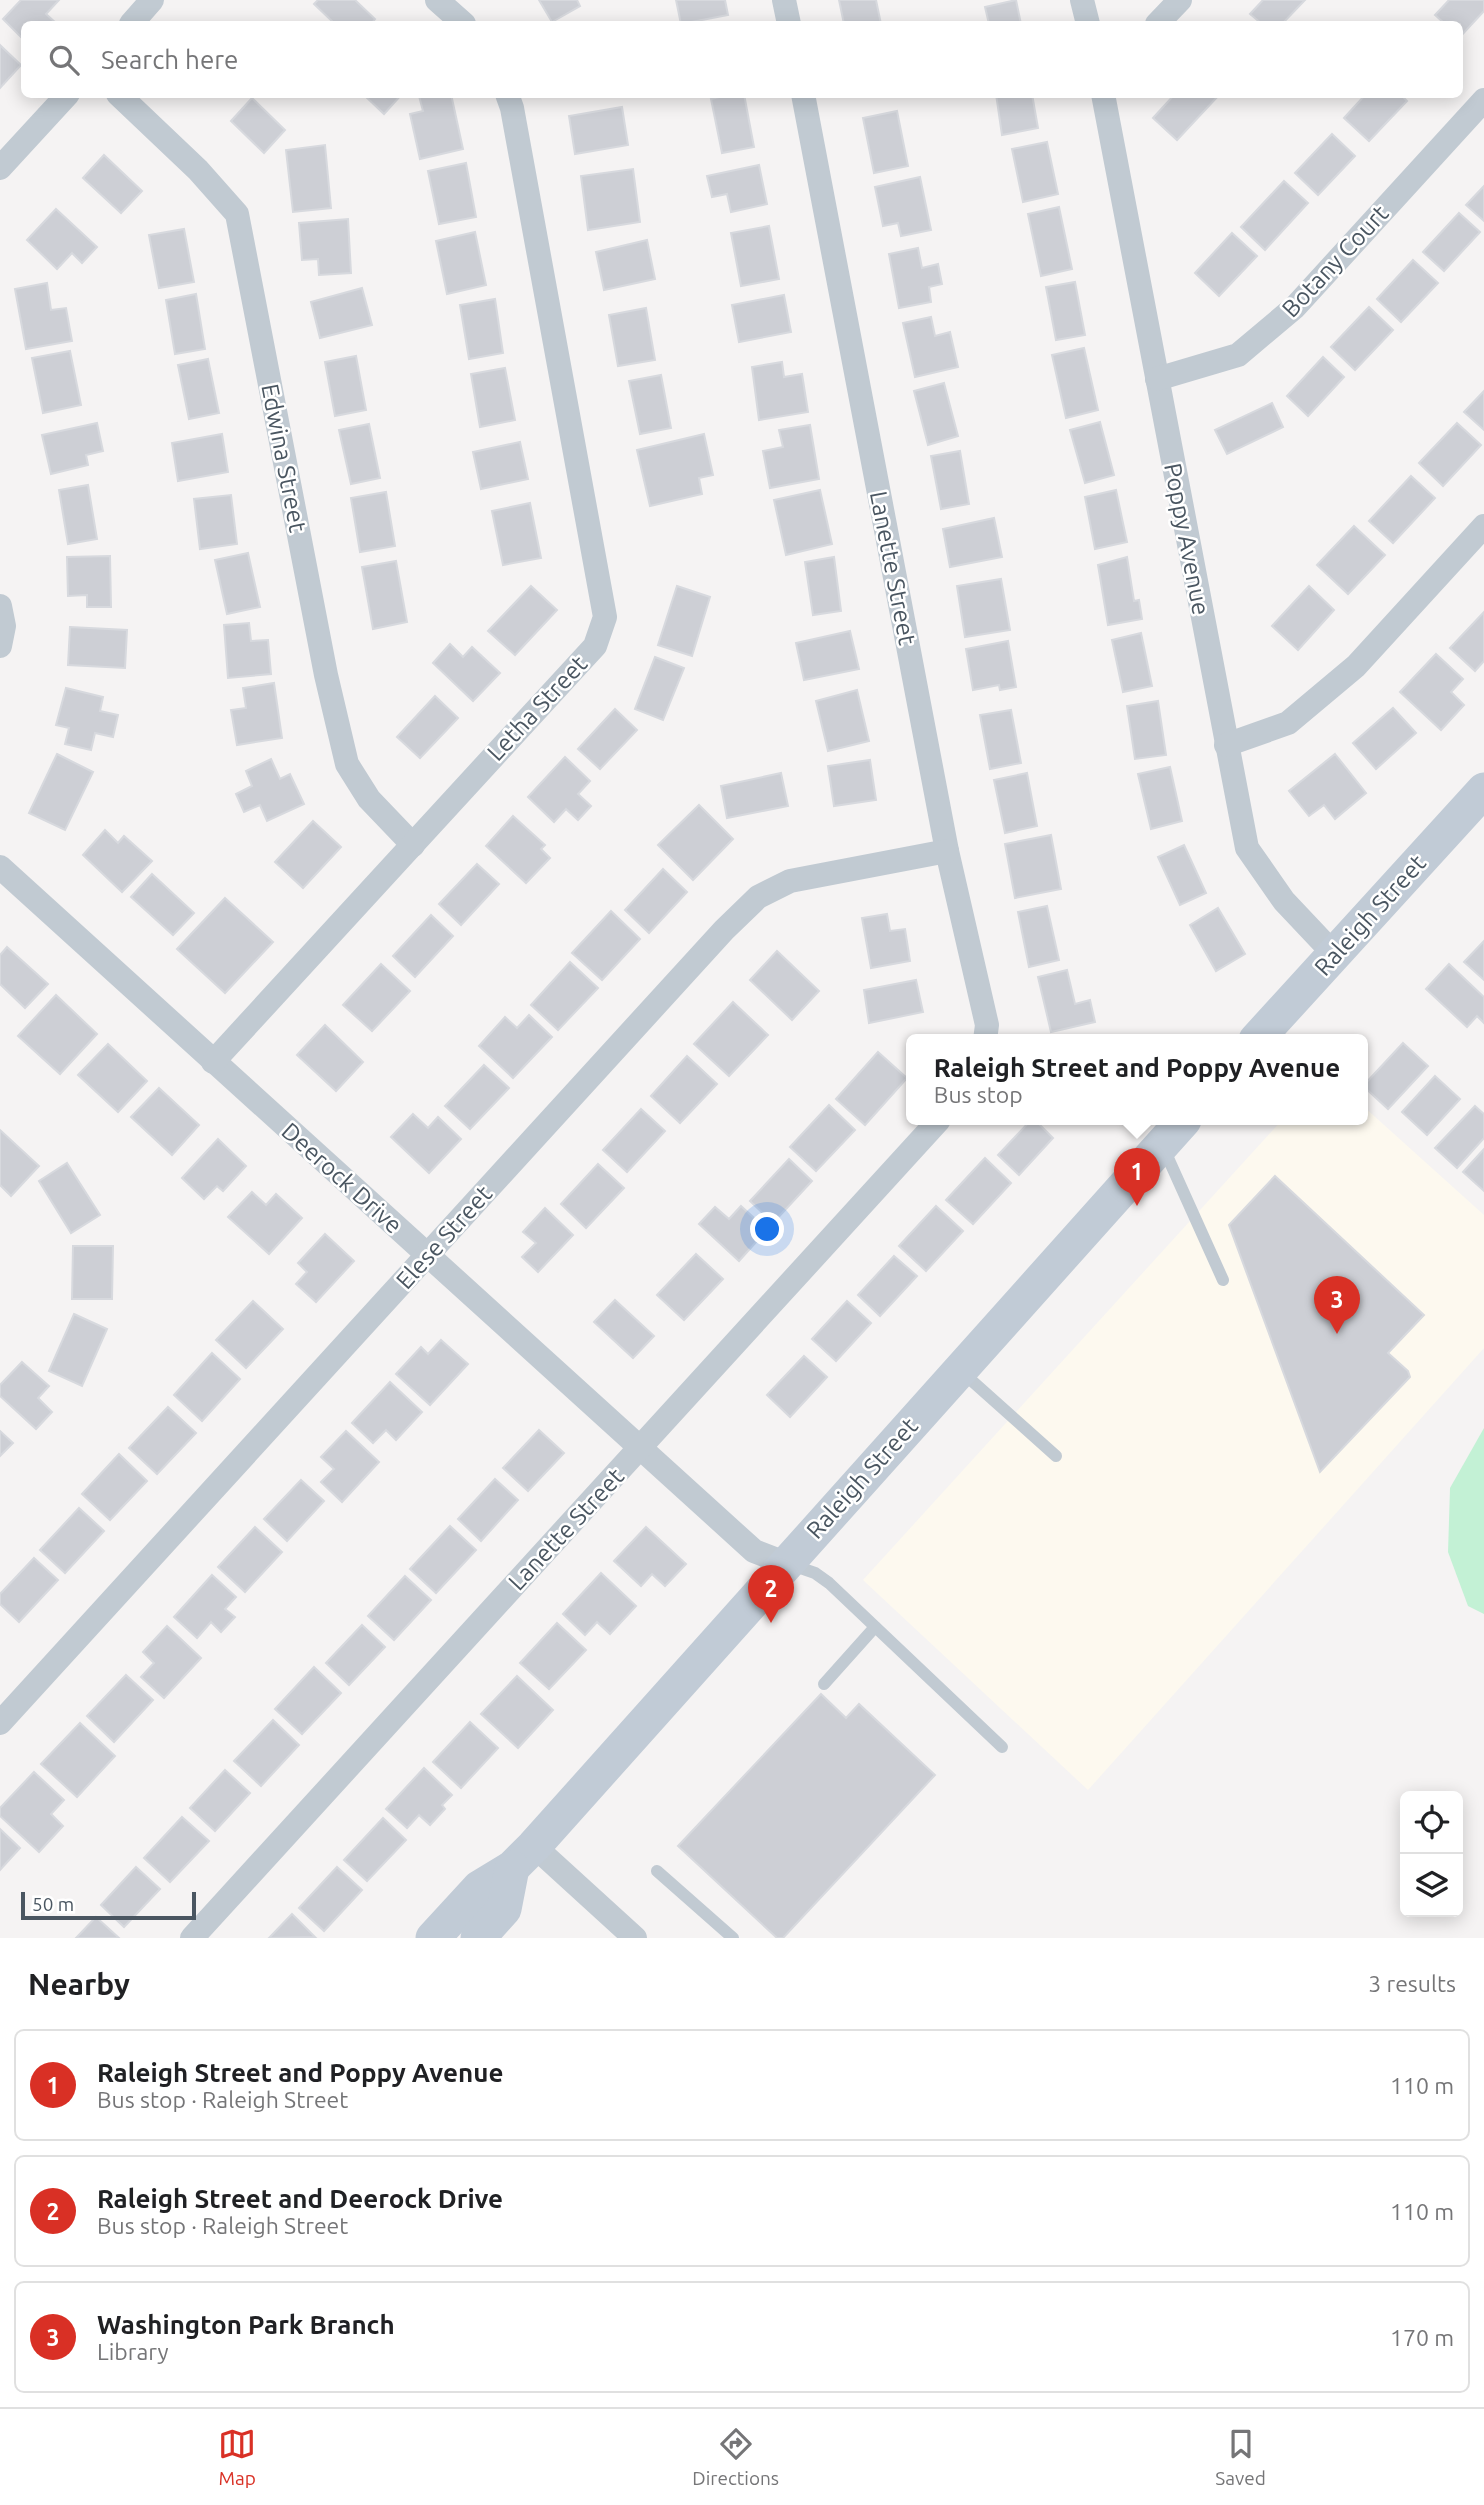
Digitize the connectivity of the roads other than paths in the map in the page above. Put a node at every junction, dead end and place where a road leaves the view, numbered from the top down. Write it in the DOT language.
graph roads {
  1 [pos="152,0"];
  2 [pos="437,0"];
  3 [pos="785,0"];
  4 [pos="1082,0"];
  5 [pos="1180,0"];
  6 [pos="134,21"];
  7 [pos="461,21"];
  8 [pos="788,21"];
  9 [pos="1087,21"];
  10 [pos="1160,21"];
  11 [pos="64,98"];
  12 [pos="122,98"];
  13 [pos="508,98"];
  14 [pos="804,98"];
  15 [pos="1104,98"];
  16 [pos="1484,100"];
  17 [pos="0,168"];
  18 [pos="1157,379"];
  19 [pos="1484,526"];
  20 [pos="0,606"];
  21 [pos="0,646"];
  22 [pos="1226,746"];
  23 [pos="1484,790"];
  24 [pos="413,845"];
  25 [pos="947,851"];
  26 [pos="0,867"];
  27 [pos="1334,954"];
  28 [pos="986,1034"];
  29 [pos="1261,1034"];
  30 [pos="213,1062"];
  31 [pos="935,1125"];
  32 [pos="1173,1132"];
  33 [pos="428,1256"];
  34 [pos="1223,1280"];
  35 [pos="960,1369"];
  36 [pos="641,1448"];
  37 [pos="1056,1456"];
  38 [pos="785,1563"];
  39 [pos="875,1627"];
  40 [pos="824,1684"];
  41 [pos="0,1723"];
  42 [pos="1002,1747"];
  43 [pos="523,1857"];
  44 [pos="657,1871"];
  45 [pos="192,1938"];
  46 [pos="433,1938"];
  47 [pos="478,1938"];
  48 [pos="635,1938"];
  49 [pos="733,1938"];
  1 -- 6 [label="street"];
  2 -- 7 [label="street"];
  3 -- 8 [label="street"];
  4 -- 9 [label="street"];
  5 -- 10 [label="street"];
  11 -- 17 [label="street"];
  12 -- 24 [label="street, Edwina Street"];
  13 -- 24 [label="street, Letha Street"];
  14 -- 25 [label="street, Lanette Street"];
  15 -- 18 [label="street, Poppy Avenue"];
  16 -- 18 [label="street, Botany Court"];
  18 -- 22 [label="street, Poppy Avenue"];
  19 -- 22 [label="street"];
  20 -- 21 [label="street"];
  22 -- 27 [label="street, Poppy Avenue"];
  23 -- 27 [label="street, Raleigh Street"];
  24 -- 30 [label="street, Letha Street"];
  25 -- 28 [label="street, Lanette Street"];
  25 -- 33 [label="street, Elese Street"];
  26 -- 30 [label="street, Deerock Drive"];
  27 -- 29 [label="street, Raleigh Street"];
  30 -- 33 [label="street, Deerock Drive"];
  31 -- 36 [label="street, Lanette Street"];
  32 -- 34 [label="lane"];
  32 -- 35 [label="street, Raleigh Street"];
  33 -- 36 [label="street, Deerock Drive"];
  33 -- 41 [label="street, Elese Street"];
  35 -- 37 [label="lane"];
  35 -- 38 [label="street, Raleigh Street"];
  36 -- 38 [label="street, Deerock Drive"];
  36 -- 45 [label="street, Lanette Street"];
  38 -- 39 [label="lane"];
  38 -- 43 [label="street, Raleigh Street"];
  39 -- 40 [label="lane"];
  39 -- 42 [label="lane"];
  43 -- 46 [label="street, Raleigh Street"];
  43 -- 47 [label="street"];
  43 -- 48 [label="street"];
  44 -- 49 [label="lane"];
}
